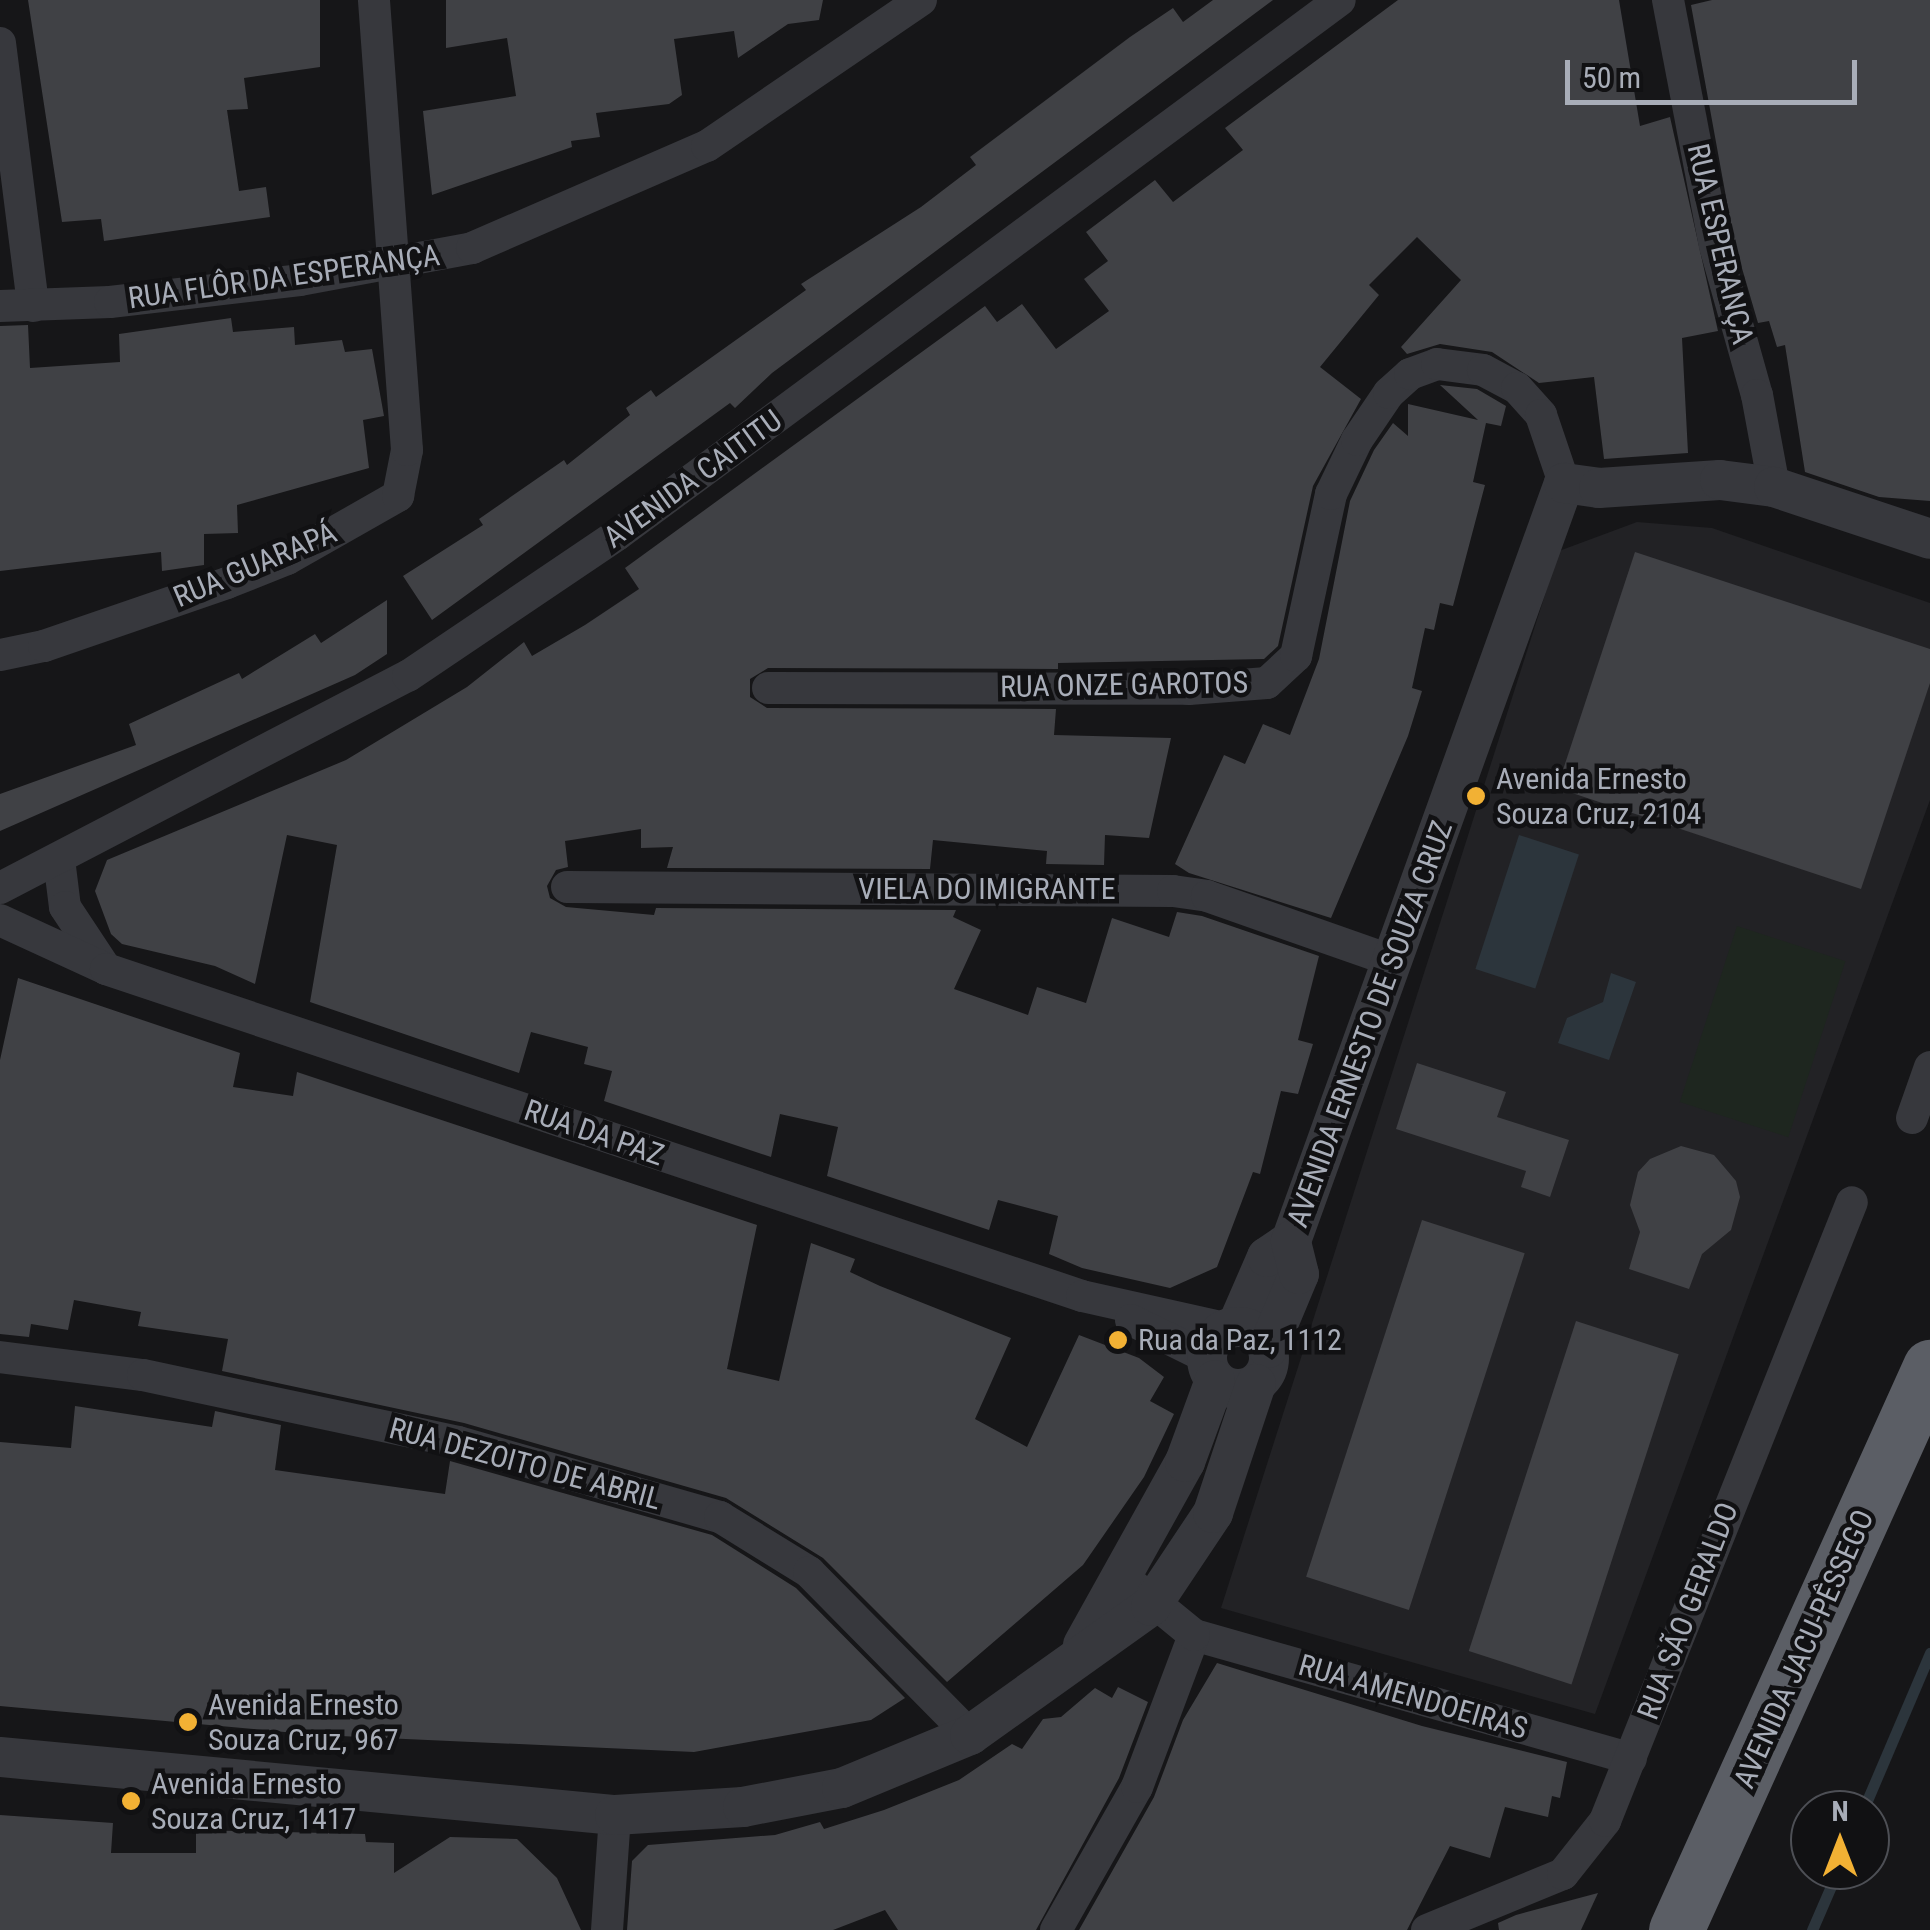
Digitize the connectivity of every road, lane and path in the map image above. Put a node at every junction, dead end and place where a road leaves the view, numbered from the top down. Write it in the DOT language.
graph roads {
  1 [pos="374,0"];
  2 [pos="920,0"];
  3 [pos="1340,0"];
  4 [pos="1668,0"];
  5 [pos="0,43"];
  6 [pos="397,266"];
  7 [pos="16,306"];
  8 [pos="1564,482"];
  9 [pos="1774,487"];
  10 [pos="1930,539"];
  11 [pos="0,654"];
  12 [pos="768,688"];
  13 [pos="59,859"];
  14 [pos="567,887"];
  15 [pos="0,888"];
  16 [pos="0,920"];
  17 [pos="1395,962"];
  18 [pos="106,969"];
  19 [pos="1930,1068"];
  20 [pos="1912,1118"];
  21 [pos="1852,1202"];
  22 [pos="1234,1354"];
  23 [pos="0,1357"];
  24 [pos="1930,1367"];
  25 [pos="1122,1576"];
  26 [pos="1151,1606"];
  27 [pos="1194,1636"];
  28 [pos="1078,1653"];
  29 [pos="970,1735"];
  30 [pos="0,1756"];
  31 [pos="1631,1759"];
  32 [pos="615,1815"];
  33 [pos="607,1930"];
  34 [pos="1056,1930"];
  35 [pos="1427,1930"];
  36 [pos="1676,1930"];
  1 -- 6 [label="street"];
  2 -- 6 [label="street, RUA FLÔR DA ESPERANÇA"];
  3 -- 13 [label="street, AVENIDA CAITITU"];
  4 -- 9 [label="street, RUA ESPERANÇA"];
  5 -- 7 [label="street"];
  6 -- 7 [label="street, RUA FLÔR DA ESPERANÇA"];
  6 -- 11 [label="street, RUA GUARAPÁ"];
  8 -- 9 [label="street"];
  8 -- 12 [label="street, RUA ONZE GAROTOS"];
  8 -- 17 [label="street, AVENIDA ERNESTO DE SOUZA CRUZ"];
  9 -- 10 [label="street"];
  13 -- 15 [label="street, AVENIDA CAITITU"];
  13 -- 18 [label="street"];
  14 -- 17 [label="street, VIELA DO IMIGRANTE"];
  16 -- 18 [label="street, RUA DA PAZ"];
  17 -- 22 [label="street, AVENIDA ERNESTO DE SOUZA CRUZ"];
  18 -- 22 [label="street, RUA DA PAZ"];
  19 -- 20 [label="street"];
  21 -- 31 [label="street, RUA SÃO GERALDO"];
  22 -- 25 [label="street, AVENIDA ERNESTO DE SOUZA CRUZ"];
  22 -- 26 [label="street, AVENIDA ERNESTO DE SOUZA CRUZ"];
  23 -- 29 [label="street, RUA DEZOITO DE ABRIL"];
  24 -- 36 [label="highway, AVENIDA JACU-PÊSSEGO"];
  25 -- 26 [label="street, RUA AMENDOEIRAS"];
  25 -- 28 [label="street, AVENIDA ERNESTO DE SOUZA CRUZ"];
  26 -- 27 [label="street, RUA AMENDOEIRAS"];
  26 -- 28 [label="street, AVENIDA ERNESTO DE SOUZA CRUZ"];
  27 -- 31 [label="street, RUA AMENDOEIRAS"];
  27 -- 34 [label="street"];
  28 -- 29 [label="street, AVENIDA ERNESTO DE SOUZA CRUZ"];
  29 -- 32 [label="street, AVENIDA ERNESTO DE SOUZA CRUZ"];
  30 -- 32 [label="street, AVENIDA ERNESTO DE SOUZA CRUZ"];
  31 -- 35 [label="street, RUA SÃO GERALDO"];
  32 -- 33 [label="street"];
}
